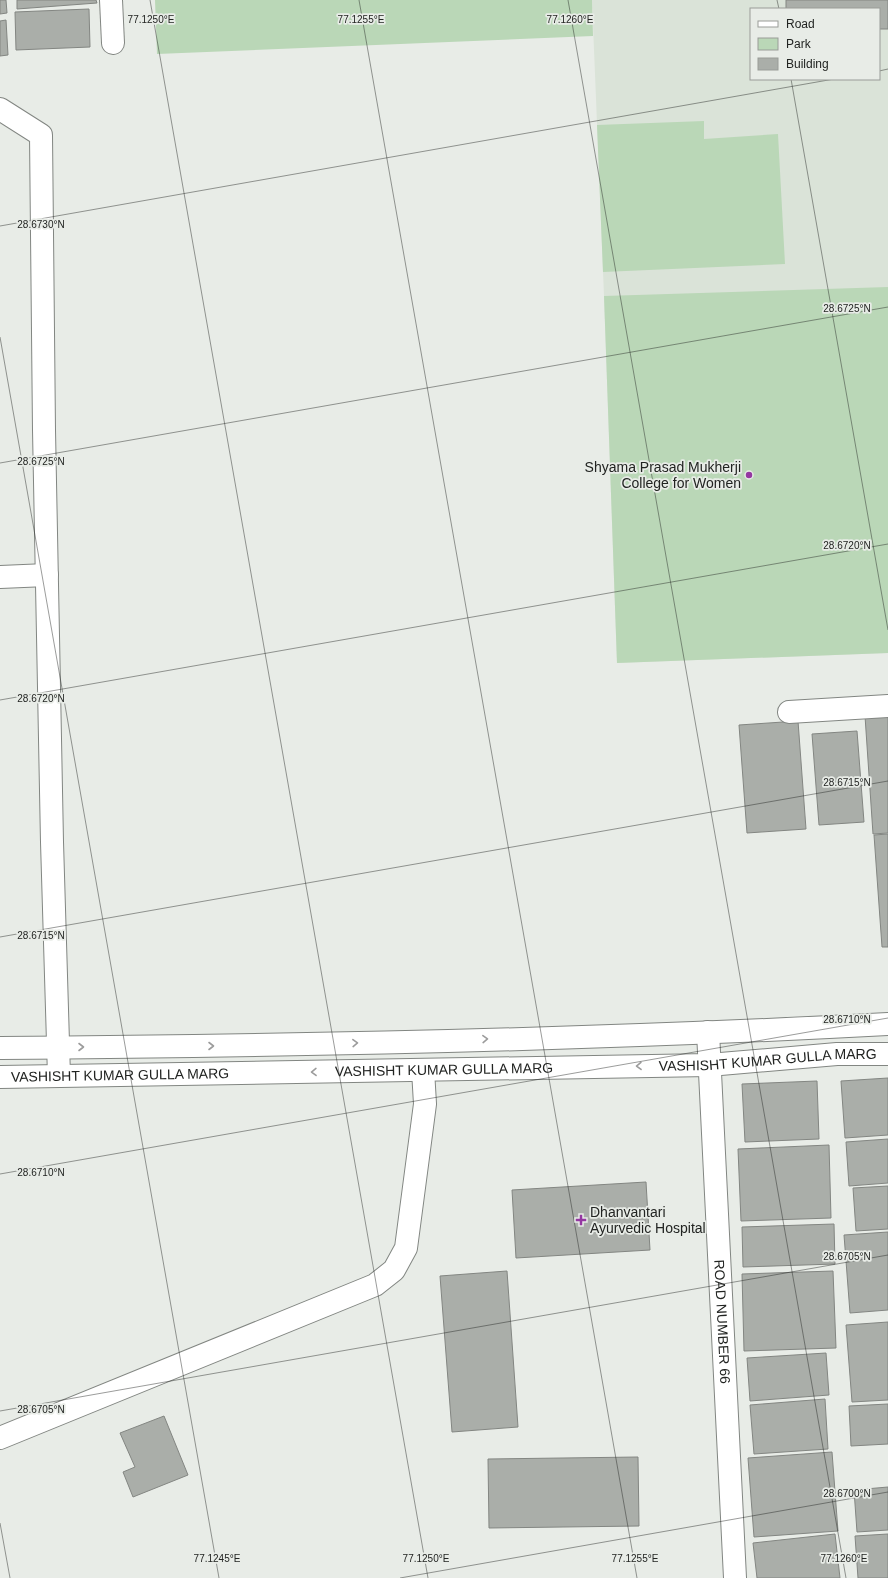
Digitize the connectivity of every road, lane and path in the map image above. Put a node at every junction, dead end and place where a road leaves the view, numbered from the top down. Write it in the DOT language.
graph roads {
  1 [pos="111,0"];
  2 [pos="113,43"];
  3 [pos="0,109"];
  4 [pos="48,575"];
  5 [pos="0,577"];
  6 [pos="888,706"];
  7 [pos="789,712"];
  8 [pos="888,1024"];
  9 [pos="708,1032"];
  10 [pos="58,1047"];
  11 [pos="0,1048"];
  12 [pos="888,1054"];
  13 [pos="709,1065"];
  14 [pos="423,1070"];
  15 [pos="59,1076"];
  16 [pos="0,1077"];
  17 [pos="0,1438"];
  18 [pos="735,1578"];
  1 -- 2 [label="street"];
  3 -- 4 [label="street"];
  4 -- 5 [label="street"];
  4 -- 10 [label="street"];
  6 -- 7 [label="street"];
  8 -- 9 [label="street, VASHISHT KUMAR GULLA MARG"];
  10 -- 9 [label="street, VASHISHT KUMAR GULLA MARG, one-way"];
  9 -- 13 [label="street, ROAD NUMBER 66"];
  10 -- 11 [label="street, VASHISHT KUMAR GULLA MARG"];
  10 -- 15 [label="street"];
  12 -- 13 [label="street, VASHISHT KUMAR GULLA MARG"];
  13 -- 14 [label="street, VASHISHT KUMAR GULLA MARG, one-way"];
  13 -- 18 [label="street, ROAD NUMBER 66"];
  14 -- 15 [label="street, VASHISHT KUMAR GULLA MARG, one-way"];
  14 -- 17 [label="street"];
  15 -- 16 [label="street, VASHISHT KUMAR GULLA MARG"];
}
